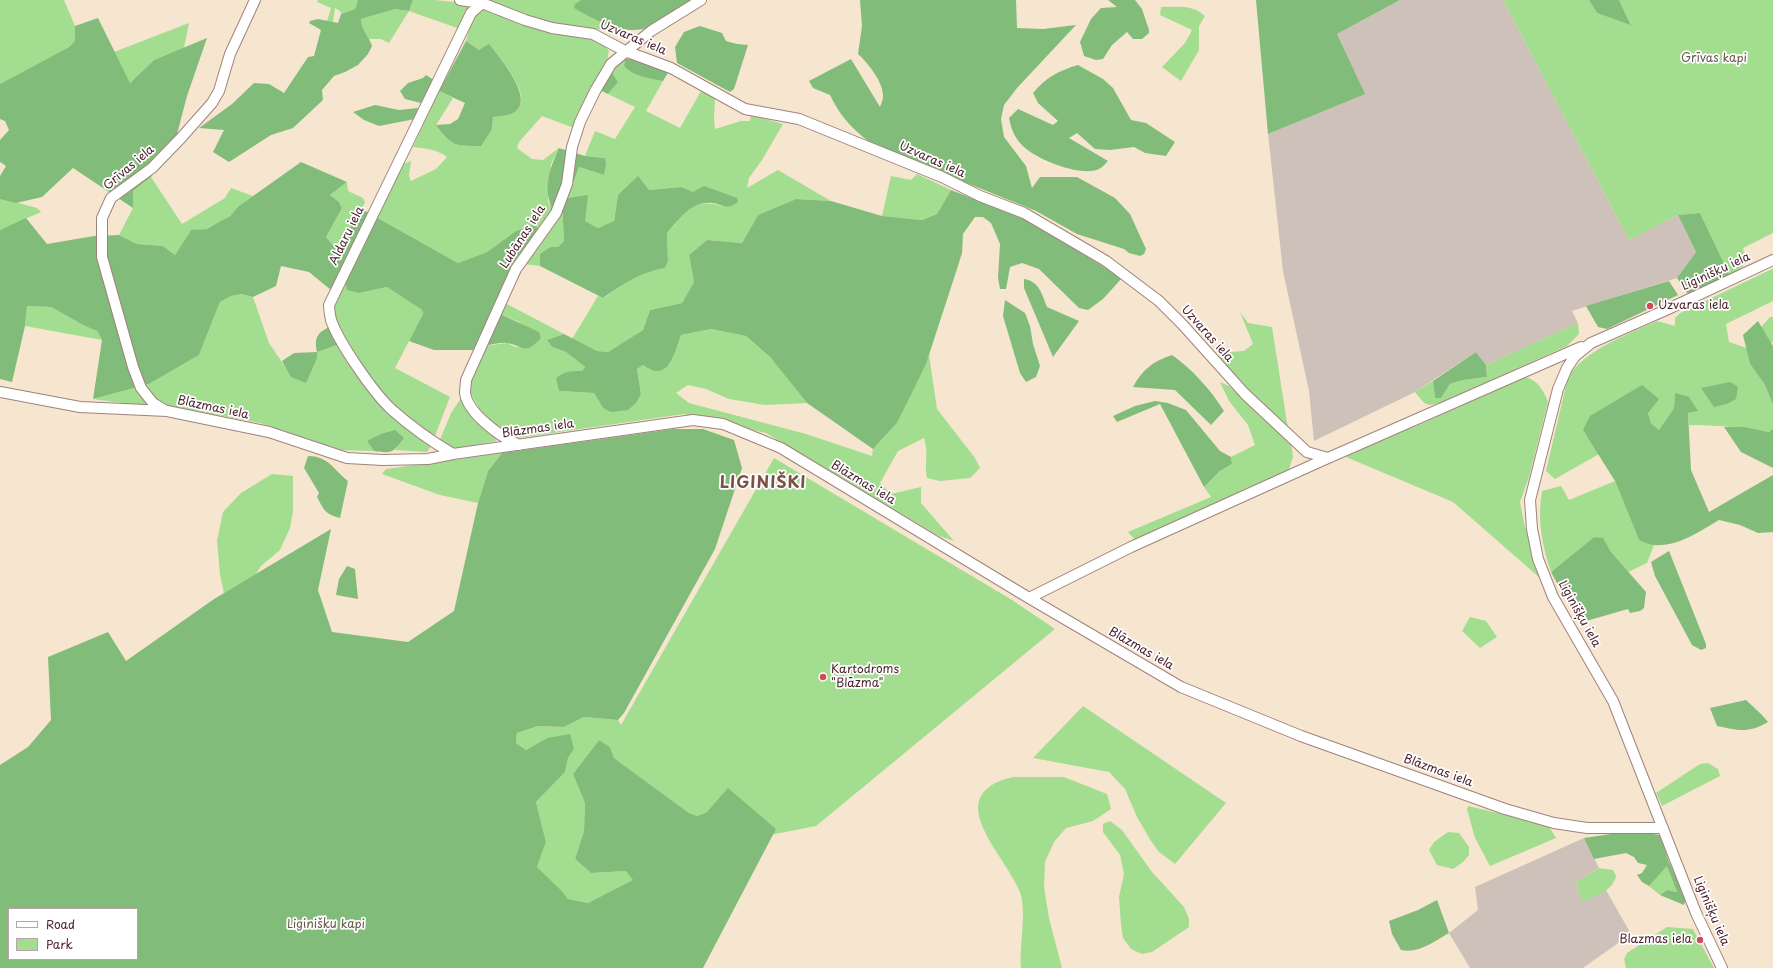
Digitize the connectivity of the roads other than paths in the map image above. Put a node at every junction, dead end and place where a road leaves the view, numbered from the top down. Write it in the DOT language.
graph roads {
  1 [pos="256,0"];
  2 [pos="460,0"];
  3 [pos="701,0"];
  4 [pos="482,3"];
  5 [pos="625,51"];
  6 [pos="1773,260"];
  7 [pos="1591,343"];
  8 [pos="0,392"];
  9 [pos="167,412"];
  10 [pos="518,446"];
  11 [pos="453,454"];
  12 [pos="1328,458"];
  13 [pos="1029,598"];
  14 [pos="1663,828"];
  15 [pos="1722,968"];
  1 -- 9 [label="street, Grīvas iela"];
  2 -- 4 [label="street, Uzvaras iela"];
  3 -- 5 [label="street, Lubānas iela"];
  4 -- 5 [label="street, Uzvaras iela"];
  4 -- 11 [label="street, Aldaru iela"];
  5 -- 10 [label="street, Lubānas iela"];
  5 -- 12 [label="street, Uzvaras iela"];
  6 -- 7 [label="street, Liginišķu iela"];
  7 -- 12 [label="street"];
  7 -- 14 [label="street, Liginišķu iela"];
  8 -- 9 [label="street, Blāzmas iela"];
  9 -- 11 [label="street, Blāzmas iela"];
  10 -- 11 [label="street, Blāzmas iela"];
  10 -- 13 [label="street, Blāzmas iela"];
  12 -- 13 [label="street"];
  13 -- 14 [label="street, Blāzmas iela"];
  14 -- 15 [label="street, Liginišķu iela"];
}
